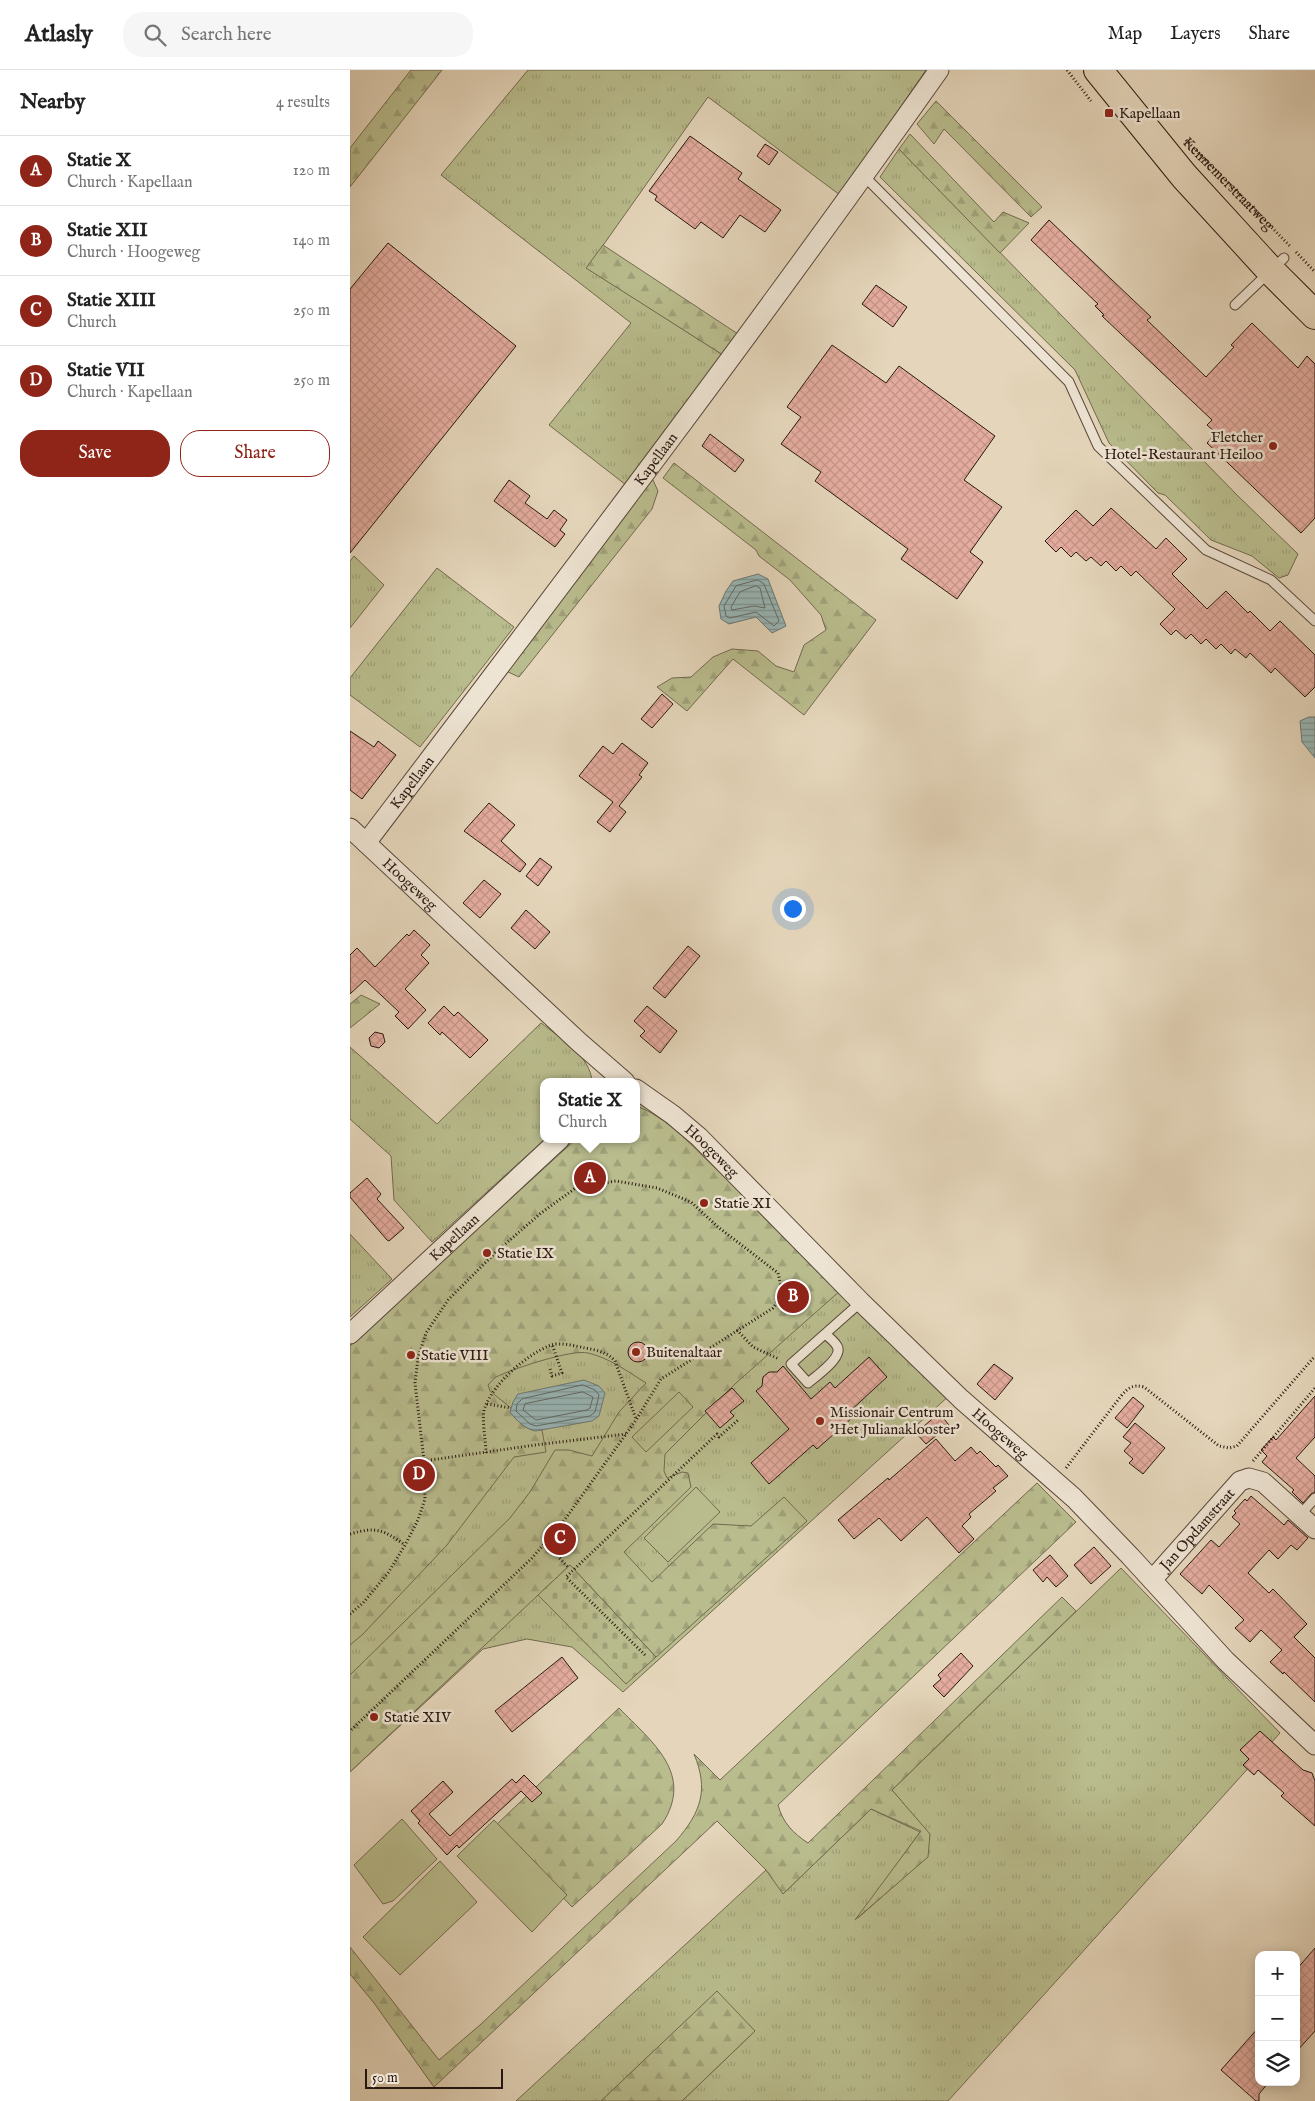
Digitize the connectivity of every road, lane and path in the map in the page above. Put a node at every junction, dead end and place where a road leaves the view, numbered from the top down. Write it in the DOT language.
graph roads {
  1 [pos="938,70"];
  2 [pos="1098,70"];
  3 [pos="1183,136"];
  4 [pos="864,176"];
  5 [pos="1277,265"];
  6 [pos="1315,272"];
  7 [pos="1315,290"];
  8 [pos="1235,305"];
  9 [pos="1315,316"];
  10 [pos="1315,620"];
  11 [pos="350,828"];
  12 [pos="366,843"];
  13 [pos="621,1078"];
  14 [pos="640,1092"];
  15 [pos="556,1143"];
  16 [pos="861,1302"];
  17 [pos="737,1330"];
  18 [pos="350,1334"];
  19 [pos="825,1334"];
  20 [pos="552,1344"];
  21 [pos="1315,1356"];
  22 [pos="791,1364"];
  23 [pos="550,1369"];
  24 [pos="1315,1388"];
  25 [pos="487,1404"];
  26 [pos="511,1408"];
  27 [pos="636,1420"];
  28 [pos="738,1420"];
  29 [pos="626,1434"];
  30 [pos="486,1452"];
  31 [pos="424,1461"];
  32 [pos="1249,1478"];
  33 [pos="1055,1482"];
  34 [pos="1315,1498"];
  35 [pos="1300,1515"];
  36 [pos="1315,1529"];
  37 [pos="350,1534"];
  38 [pos="544,1544"];
  39 [pos="405,1546"];
  40 [pos="568,1567"];
  41 [pos="1152,1580"];
  42 [pos="350,1614"];
  43 [pos="645,1655"];
  44 [pos="350,1731"];
  45 [pos="1315,1744"];
  1 -- 4 [label="street, Kapellaan"];
  2 -- 5 [label="main road, Kennemerstraatweg"];
  3 -- 6 [label="path, Kennemerstraatweg"];
  4 -- 10 [label="lane"];
  4 -- 12 [label="street, Kapellaan"];
  5 -- 7 [label="main road, Kennemerstraatweg"];
  5 -- 8 [label="lane"];
  5 -- 9 [label="main road, Kennemerstraatweg"];
  11 -- 12 [label="street, Hoogeweg"];
  12 -- 13 [label="street, Hoogeweg"];
  14 -- 16 [label="street, Hoogeweg"];
  15 -- 18 [label="street, Kapellaan"];
  16 -- 19 [label="lane"];
  16 -- 33 [label="street, Hoogeweg"];
  17 -- 22 [label="path"];
  17 -- 27 [label="path"];
  17 -- 31 [label="path"];
  19 -- 22 [label="lane"];
  19 -- 22 [label="lane"];
  20 -- 23 [label="path"];
  20 -- 25 [label="path"];
  20 -- 27 [label="path"];
  21 -- 33 [label="path"];
  24 -- 32 [label="path, Jan Opdamstraat"];
  25 -- 26 [label="path"];
  25 -- 30 [label="path"];
  27 -- 29 [label="path"];
  28 -- 43 [label="path"];
  29 -- 30 [label="path"];
  29 -- 38 [label="path"];
  30 -- 31 [label="path"];
  31 -- 39 [label="path"];
  32 -- 35 [label="street"];
  32 -- 41 [label="street, Jan Opdamstraat"];
  33 -- 41 [label="street, Hoogeweg"];
  34 -- 35 [label="lane"];
  35 -- 36 [label="street"];
  37 -- 39 [label="path"];
  38 -- 40 [label="path"];
  38 -- 44 [label="path"];
  39 -- 42 [label="path"];
  41 -- 45 [label="street, Hoogeweg"];
}
